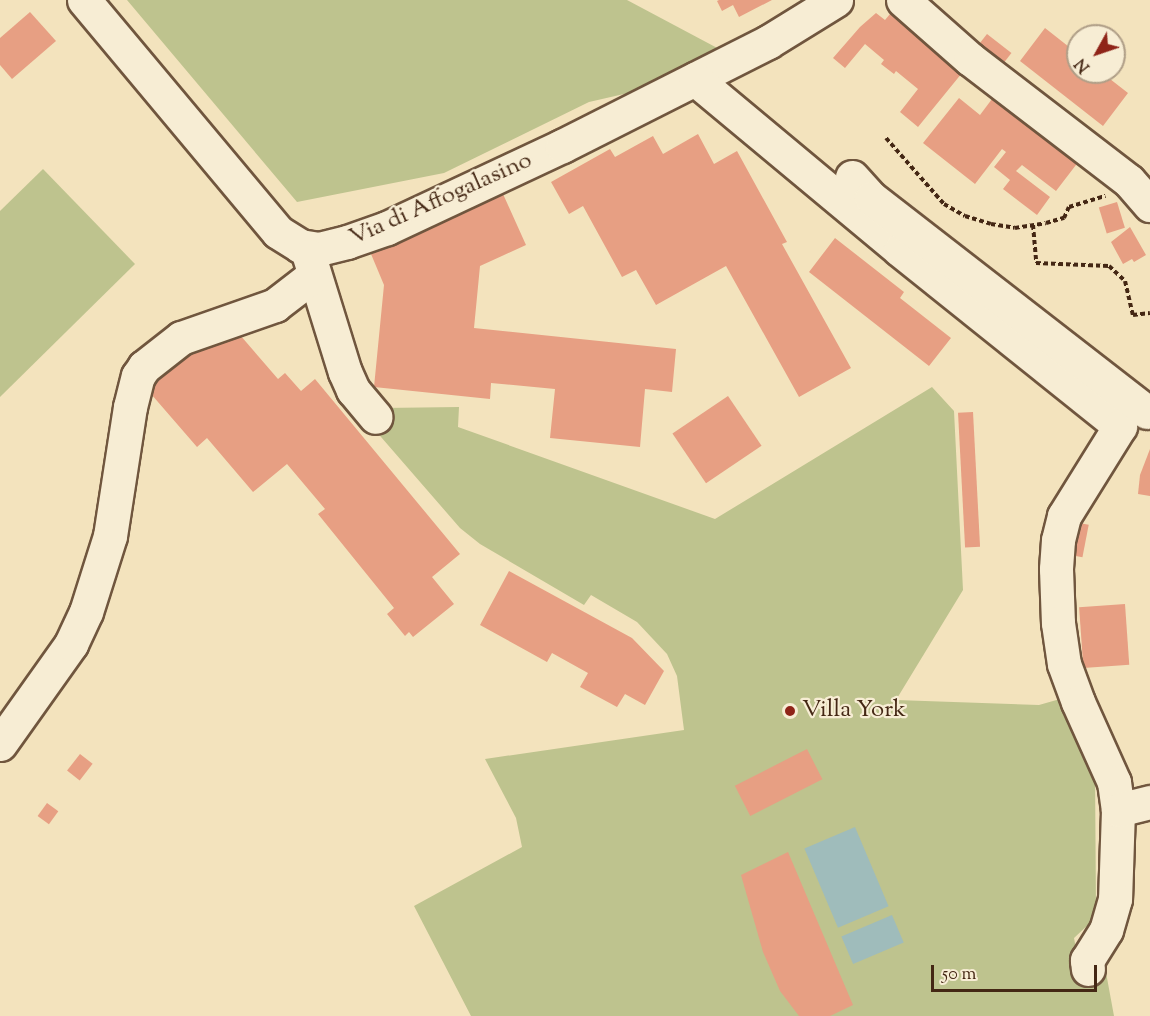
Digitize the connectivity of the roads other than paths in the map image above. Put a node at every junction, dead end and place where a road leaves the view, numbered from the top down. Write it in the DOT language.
graph roads {
  1 [pos="84,0"];
  2 [pos="836,0"];
  3 [pos="903,0"];
  4 [pos="695,79"];
  5 [pos="852,177"];
  6 [pos="1150,205"];
  7 [pos="310,262"];
  8 [pos="1139,415"];
  9 [pos="376,417"];
  10 [pos="0,744"];
  11 [pos="1150,802"];
  12 [pos="1118,810"];
  13 [pos="1088,969"];
  1 -- 7 [label="street"];
  2 -- 4 [label="street, Via di Affogalasino"];
  3 -- 6 [label="street"];
  4 -- 7 [label="street, Via di Affogalasino"];
  4 -- 8 [label="street"];
  5 -- 8 [label="street"];
  7 -- 9 [label="street"];
  7 -- 10 [label="street"];
  8 -- 12 [label="street"];
  11 -- 12 [label="street"];
  12 -- 13 [label="street"];
}
